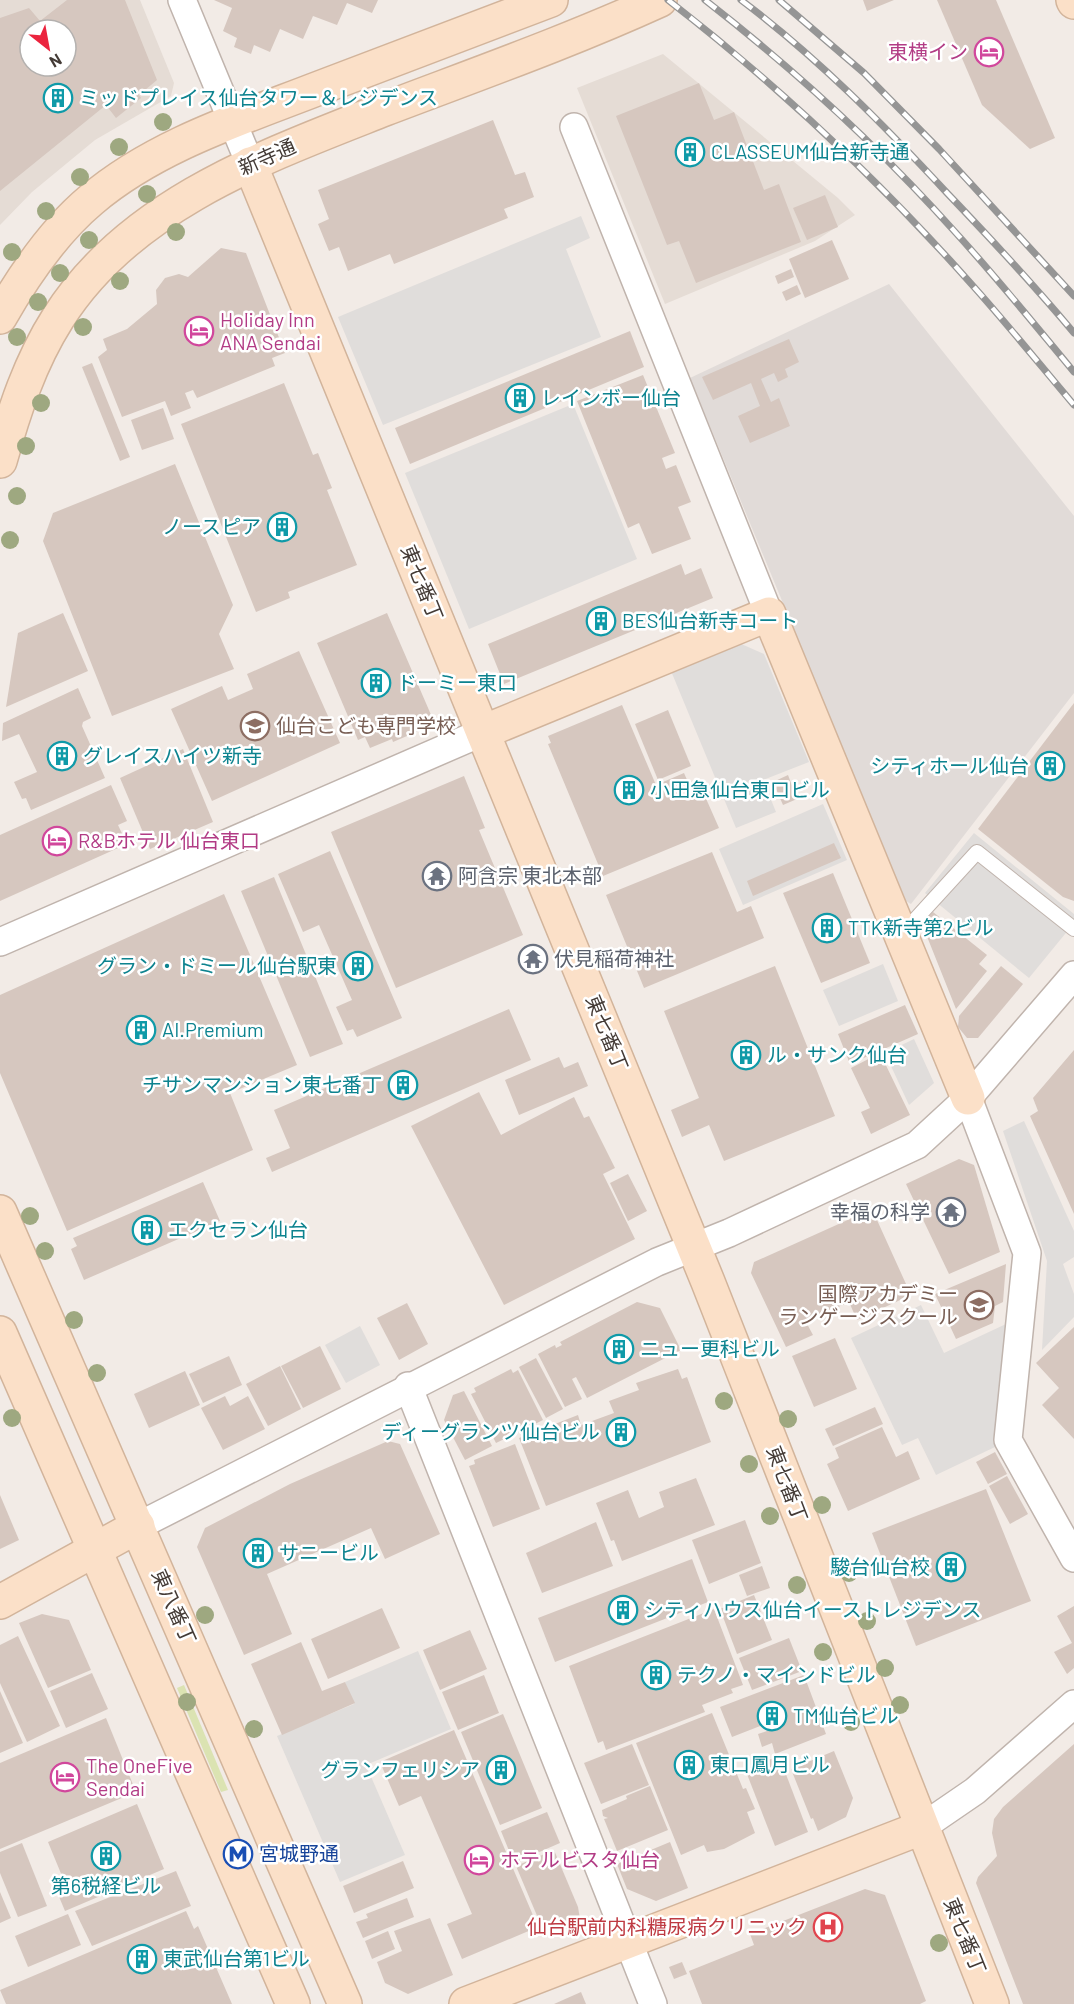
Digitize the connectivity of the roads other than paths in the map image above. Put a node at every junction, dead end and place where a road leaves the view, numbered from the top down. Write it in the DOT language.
graph roads {
  1 [pos="182,0"];
  2 [pos="551,0"];
  3 [pos="660,0"];
  4 [pos="232,123"];
  5 [pos="574,127"];
  6 [pos="250,164"];
  7 [pos="0,317"];
  8 [pos="0,461"];
  9 [pos="769,614"];
  10 [pos="483,732"];
  11 [pos="1074,929"];
  12 [pos="902,934"];
  13 [pos="0,942"];
  14 [pos="1074,975"];
  15 [pos="968,1098"];
  16 [pos="0,1212"];
  17 [pos="693,1248"];
  18 [pos="0,1333"];
  19 [pos="408,1386"];
  20 [pos="138,1526"];
  21 [pos="96,1551"];
  22 [pos="1074,1558"];
  23 [pos="0,1602"];
  24 [pos="1074,1704"];
  25 [pos="921,1828"];
  26 [pos="627,1940"];
  27 [pos="293,2004"];
  28 [pos="345,2004"];
  29 [pos="466,2004"];
  30 [pos="653,2004"];
  31 [pos="992,2004"];
  1 -- 4 [label="street, 東七番丁"];
  2 -- 4 [label="street"];
  3 -- 6 [label="street, 新寺通"];
  4 -- 6 [label="street, 東七番丁"];
  4 -- 7 [label="street"];
  5 -- 9 [label="street"];
  6 -- 8 [label="street, 新寺通"];
  6 -- 10 [label="street, 東七番丁"];
  9 -- 10 [label="street"];
  9 -- 12 [label="street"];
  10 -- 13 [label="street"];
  10 -- 17 [label="street, 東七番丁"];
  11 -- 12 [label="lane"];
  12 -- 15 [label="street"];
  14 -- 15 [label="street"];
  15 -- 17 [label="street"];
  15 -- 22 [label="street"];
  16 -- 20 [label="street, 東八番丁"];
  17 -- 19 [label="street"];
  17 -- 25 [label="street, 東七番丁"];
  18 -- 21 [label="street"];
  19 -- 20 [label="street"];
  19 -- 26 [label="street"];
  20 -- 21 [label="street"];
  20 -- 28 [label="street, 東八番丁"];
  21 -- 23 [label="street"];
  21 -- 27 [label="street"];
  24 -- 25 [label="street"];
  25 -- 26 [label="street"];
  25 -- 31 [label="street, 東七番丁"];
  26 -- 29 [label="street"];
  26 -- 30 [label="street"];
}
